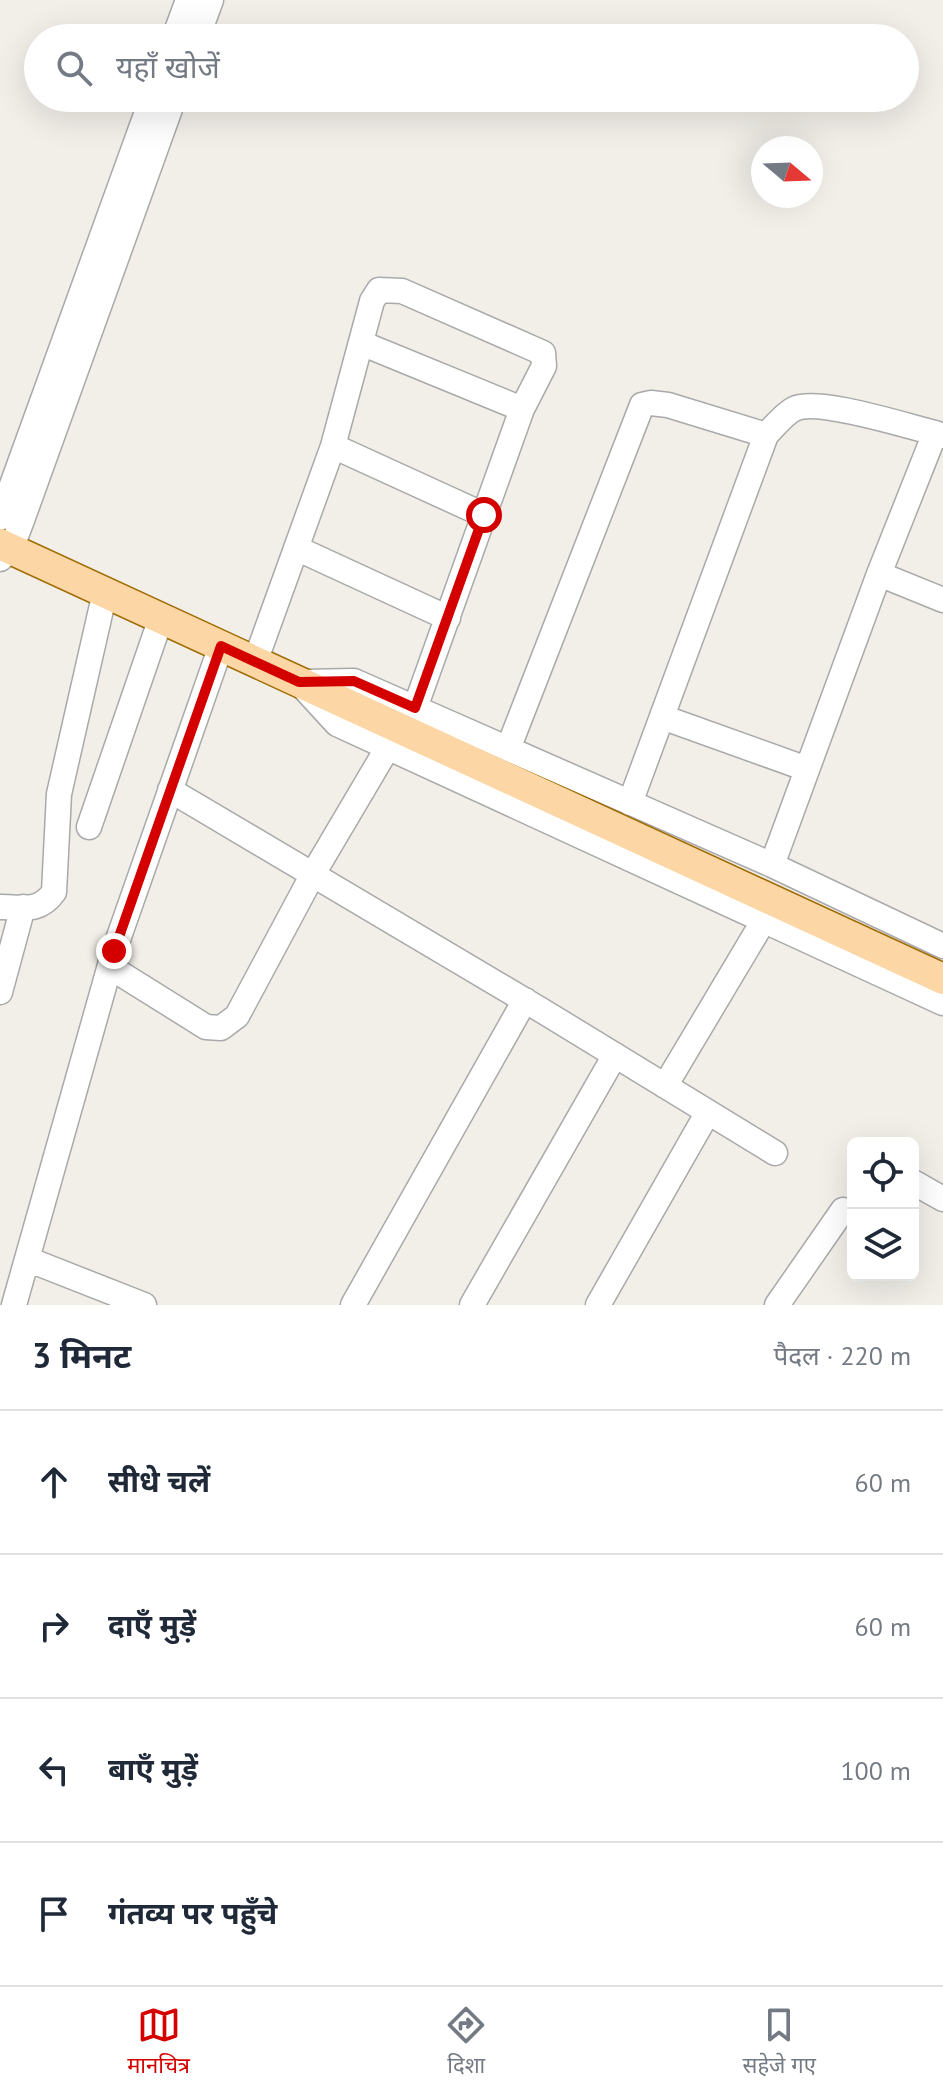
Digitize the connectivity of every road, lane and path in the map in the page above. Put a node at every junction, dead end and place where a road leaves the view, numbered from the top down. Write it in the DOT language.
graph roads {
  1 [pos="188,0"];
  2 [pos="211,0"];
  3 [pos="179,24"];
  4 [pos="202,24"];
  5 [pos="147,112"];
  6 [pos="169,112"];
  7 [pos="361,343"];
  8 [pos="522,409"];
  9 [pos="766,435"];
  10 [pos="939,435"];
  11 [pos="333,446"];
  12 [pos="484,515"];
  13 [pos="0,518"];
  14 [pos="296,548"];
  15 [pos="4,550"];
  16 [pos="879,574"];
  17 [pos="105,592"];
  18 [pos="943,600"];
  19 [pos="161,618"];
  20 [pos="448,618"];
  21 [pos="221,646"];
  22 [pos="255,662"];
  23 [pos="662,717"];
  24 [pos="398,727"];
  25 [pos="508,749"];
  26 [pos="807,769"];
  27 [pos="170,790"];
  28 [pos="630,803"];
  29 [pos="89,827"];
  30 [pos="772,865"];
  31 [pos="313,874"];
  32 [pos="11,907"];
  33 [pos="764,920"];
  34 [pos="943,946"];
  35 [pos="110,967"];
  36 [pos="943,979"];
  37 [pos="0,992"];
  38 [pos="525,1000"];
  39 [pos="943,1003"];
  40 [pos="615,1055"];
  41 [pos="665,1086"];
  42 [pos="708,1112"];
  43 [pos="775,1153"];
  44 [pos="919,1185"];
  45 [pos="943,1199"];
  46 [pos="843,1210"];
  47 [pos="27,1259"];
  48 [pos="14,1305"];
  49 [pos="144,1305"];
  50 [pos="353,1305"];
  51 [pos="472,1305"];
  52 [pos="598,1305"];
  53 [pos="777,1305"];
  1 -- 3 [label="street"];
  2 -- 4 [label="street"];
  5 -- 13 [label="street"];
  6 -- 15 [label="street"];
  7 -- 8 [label="street"];
  7 -- 8 [label="street"];
  7 -- 11 [label="street"];
  8 -- 12 [label="street"];
  9 -- 10 [label="street"];
  9 -- 23 [label="street"];
  9 -- 25 [label="street"];
  10 -- 16 [label="street"];
  11 -- 12 [label="street"];
  11 -- 14 [label="street"];
  12 -- 20 [label="street"];
  14 -- 20 [label="street"];
  14 -- 22 [label="street"];
  15 -- 17 [label="main road"];
  16 -- 18 [label="street"];
  16 -- 26 [label="street"];
  17 -- 19 [label="main road"];
  17 -- 32 [label="street"];
  19 -- 21 [label="main road"];
  19 -- 29 [label="street"];
  20 -- 24 [label="street"];
  21 -- 22 [label="main road"];
  21 -- 27 [label="street"];
  22 -- 24 [label="main road"];
  23 -- 26 [label="street"];
  23 -- 28 [label="street"];
  24 -- 25 [label="street"];
  24 -- 31 [label="street"];
  24 -- 33 [label="street"];
  24 -- 36 [label="main road"];
  25 -- 28 [label="street"];
  26 -- 30 [label="street"];
  27 -- 31 [label="street"];
  27 -- 35 [label="street"];
  28 -- 30 [label="street"];
  30 -- 34 [label="street"];
  31 -- 35 [label="street"];
  31 -- 38 [label="street"];
  32 -- 37 [label="street"];
  33 -- 39 [label="street"];
  33 -- 41 [label="street"];
  35 -- 47 [label="street"];
  38 -- 40 [label="street"];
  38 -- 50 [label="street"];
  40 -- 41 [label="street"];
  40 -- 51 [label="street"];
  41 -- 42 [label="street"];
  42 -- 43 [label="street"];
  42 -- 52 [label="street"];
  44 -- 45 [label="street"];
  46 -- 53 [label="street"];
  47 -- 48 [label="street"];
  47 -- 49 [label="street"];
}
